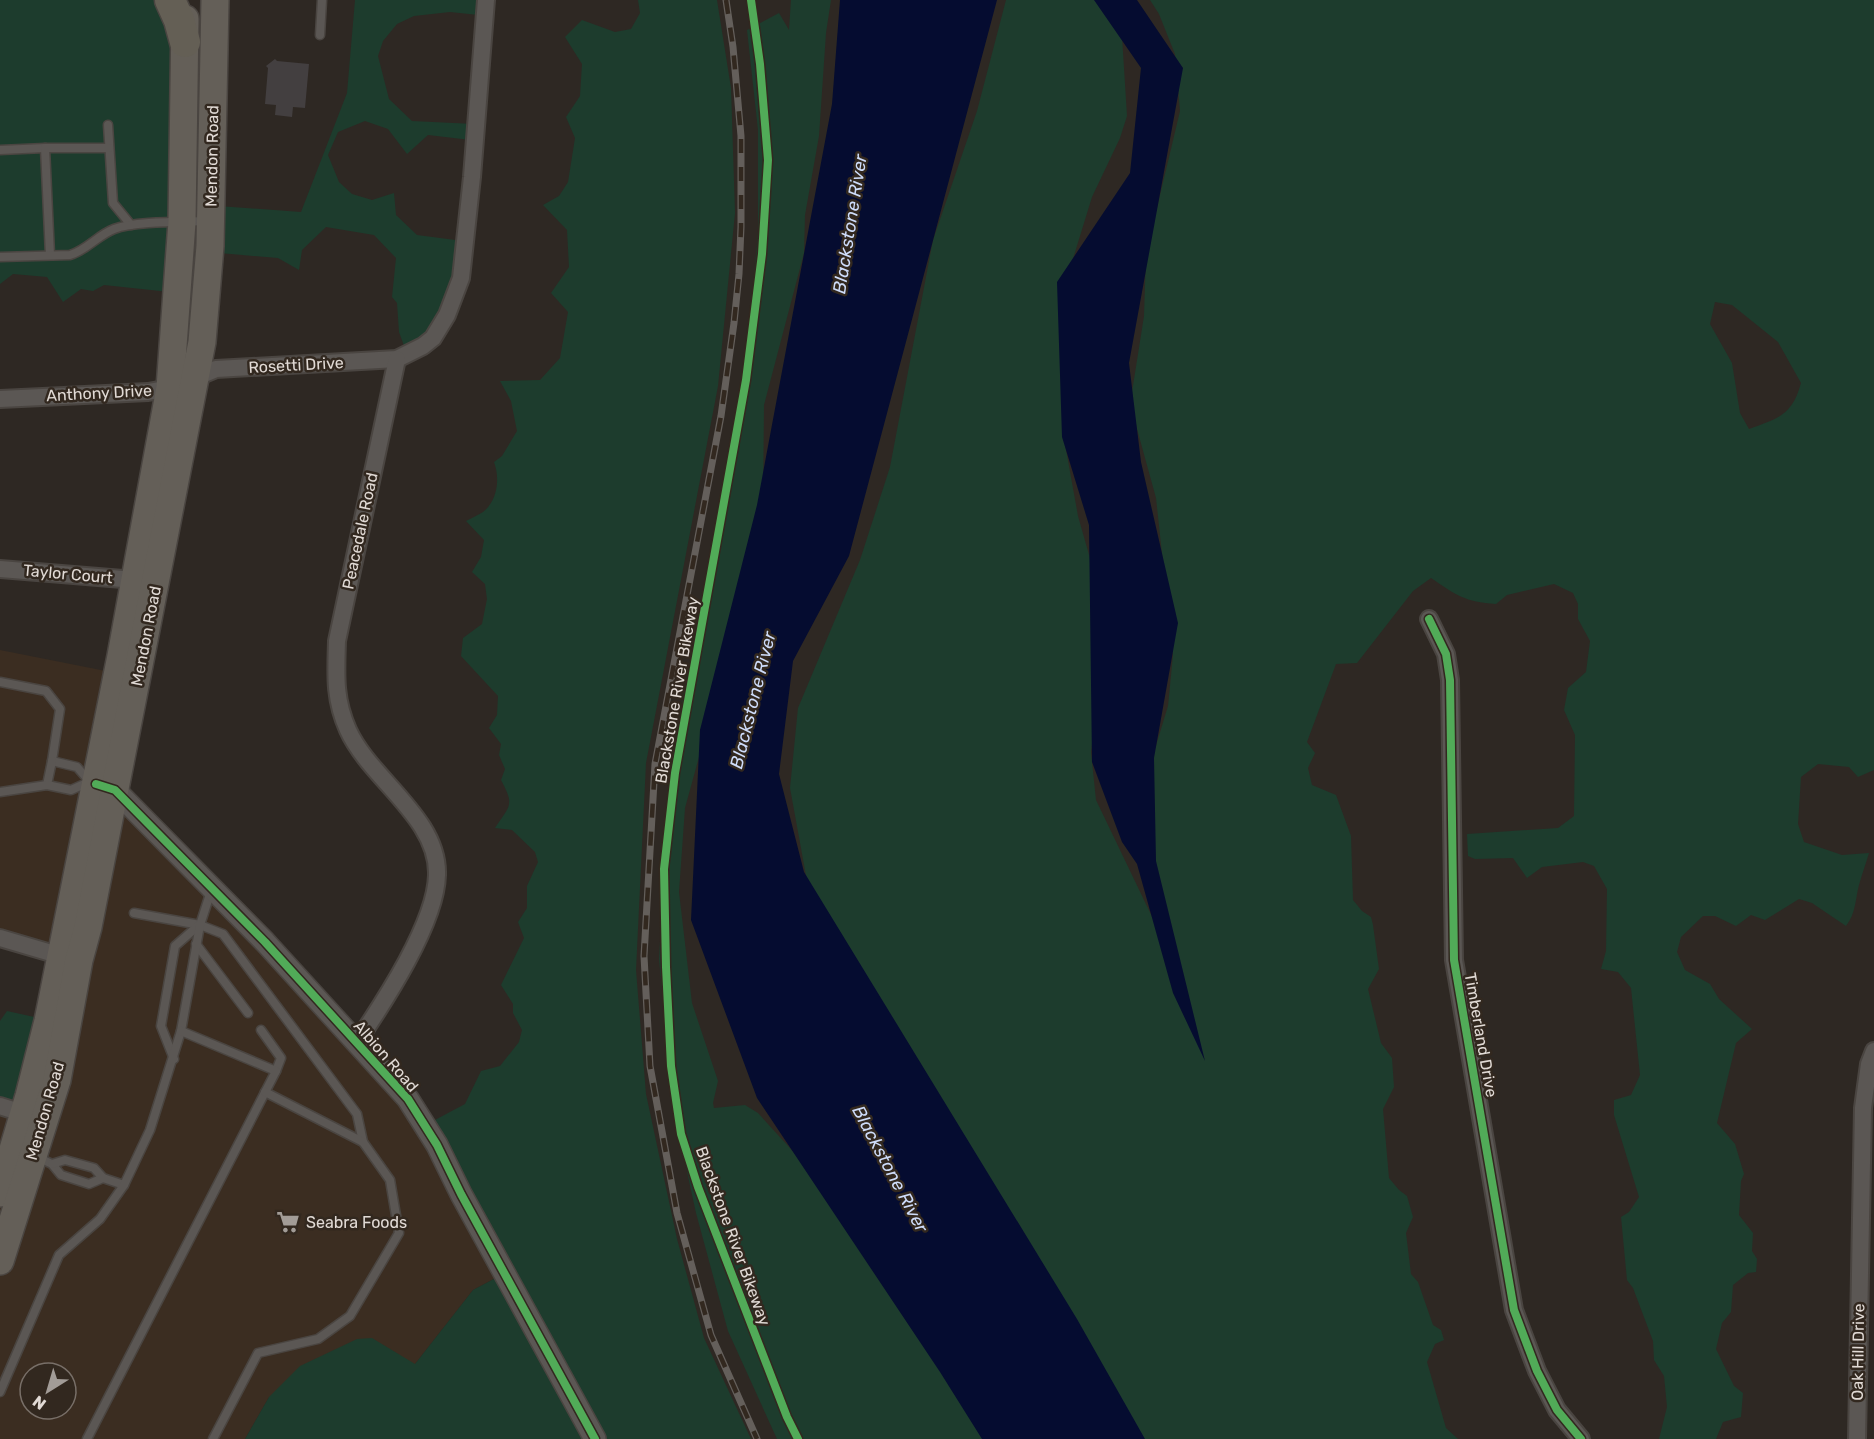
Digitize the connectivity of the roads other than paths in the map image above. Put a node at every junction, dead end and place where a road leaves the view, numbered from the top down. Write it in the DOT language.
graph roads {
  1 [pos="170,0"];
  2 [pos="186,0"];
  3 [pos="215,0"];
  4 [pos="322,0"];
  5 [pos="486,0"];
  6 [pos="320,35"];
  7 [pos="185,42"];
  8 [pos="108,125"];
  9 [pos="45,148"];
  10 [pos="109,148"];
  11 [pos="0,150"];
  12 [pos="210,220"];
  13 [pos="182,222"];
  14 [pos="131,225"];
  15 [pos="50,255"];
  16 [pos="0,257"];
  17 [pos="398,359"];
  18 [pos="195,377"];
  19 [pos="170,388"];
  20 [pos="0,399"];
  21 [pos="0,569"];
  22 [pos="135,580"];
  23 [pos="1429,619"];
  24 [pos="0,682"];
  25 [pos="52,761"];
  26 [pos="47,785"];
  27 [pos="100,785"];
  28 [pos="0,792"];
  29 [pos="212,888"];
  30 [pos="134,913"];
  31 [pos="200,925"];
  32 [pos="0,938"];
  33 [pos="196,944"];
  34 [pos="70,958"];
  35 [pos="248,1013"];
  36 [pos="261,1030"];
  37 [pos="181,1031"];
  38 [pos="357,1042"];
  39 [pos="1874,1051"];
  40 [pos="174,1059"];
  41 [pos="276,1071"];
  42 [pos="265,1092"];
  43 [pos="23,1113"];
  44 [pos="363,1142"];
  45 [pos="27,1154"];
  46 [pos="103,1178"];
  47 [pos="124,1185"];
  48 [pos="0,1193"];
  49 [pos="0,1261"];
  50 [pos="0,1392"];
  51 [pos="87,1439"];
  52 [pos="213,1439"];
  53 [pos="595,1439"];
  54 [pos="1581,1439"];
  55 [pos="1857,1439"];
  1 -- 7 [label="highway"];
  2 -- 7 [label="main road, Mendon Road"];
  3 -- 12 [label="main road, Mendon Road"];
  4 -- 6 [label="lane"];
  5 -- 17 [label="street"];
  7 -- 13 [label="main road, Mendon Road"];
  8 -- 10 [label="lane"];
  9 -- 10 [label="lane"];
  9 -- 11 [label="lane"];
  9 -- 15 [label="lane"];
  10 -- 14 [label="lane"];
  12 -- 13 [label="lane"];
  12 -- 18 [label="main road, Mendon Road"];
  13 -- 14 [label="lane"];
  13 -- 19 [label="main road, Mendon Road"];
  14 -- 15 [label="lane"];
  15 -- 16 [label="lane"];
  17 -- 18 [label="street, Rosetti Drive"];
  17 -- 38 [label="street, Peacedale Road"];
  18 -- 19 [label="street, Anthony Drive"];
  18 -- 27 [label="main road, Mendon Road"];
  19 -- 20 [label="street, Anthony Drive"];
  19 -- 22 [label="main road, Mendon Road"];
  21 -- 22 [label="street, Taylor Court"];
  22 -- 27 [label="main road, Mendon Road"];
  23 -- 54 [label="street, Timberland Drive"];
  24 -- 25 [label="lane"];
  25 -- 26 [label="lane"];
  25 -- 27 [label="lane"];
  26 -- 27 [label="lane"];
  26 -- 28 [label="lane"];
  27 -- 29 [label="street, Albion Road"];
  27 -- 34 [label="main road, Mendon Road"];
  29 -- 31 [label="lane"];
  29 -- 38 [label="street, Albion Road"];
  30 -- 31 [label="lane"];
  31 -- 33 [label="lane"];
  31 -- 40 [label="lane"];
  31 -- 44 [label="lane"];
  32 -- 34 [label="street"];
  33 -- 35 [label="lane"];
  33 -- 37 [label="lane"];
  34 -- 43 [label="main road, Mendon Road"];
  36 -- 41 [label="lane"];
  37 -- 40 [label="lane"];
  37 -- 41 [label="lane"];
  38 -- 53 [label="street, Albion Road"];
  39 -- 55 [label="street, Oak Hill Drive"];
  40 -- 47 [label="lane"];
  41 -- 42 [label="lane"];
  42 -- 44 [label="lane"];
  42 -- 51 [label="lane"];
  43 -- 45 [label="main road, Mendon Road"];
  44 -- 52 [label="lane"];
  45 -- 46 [label="lane"];
  45 -- 46 [label="lane"];
  45 -- 48 [label="main road, Mendon Road"];
  45 -- 49 [label="main road, Mendon Road"];
  46 -- 47 [label="lane"];
  47 -- 50 [label="lane"];
}
